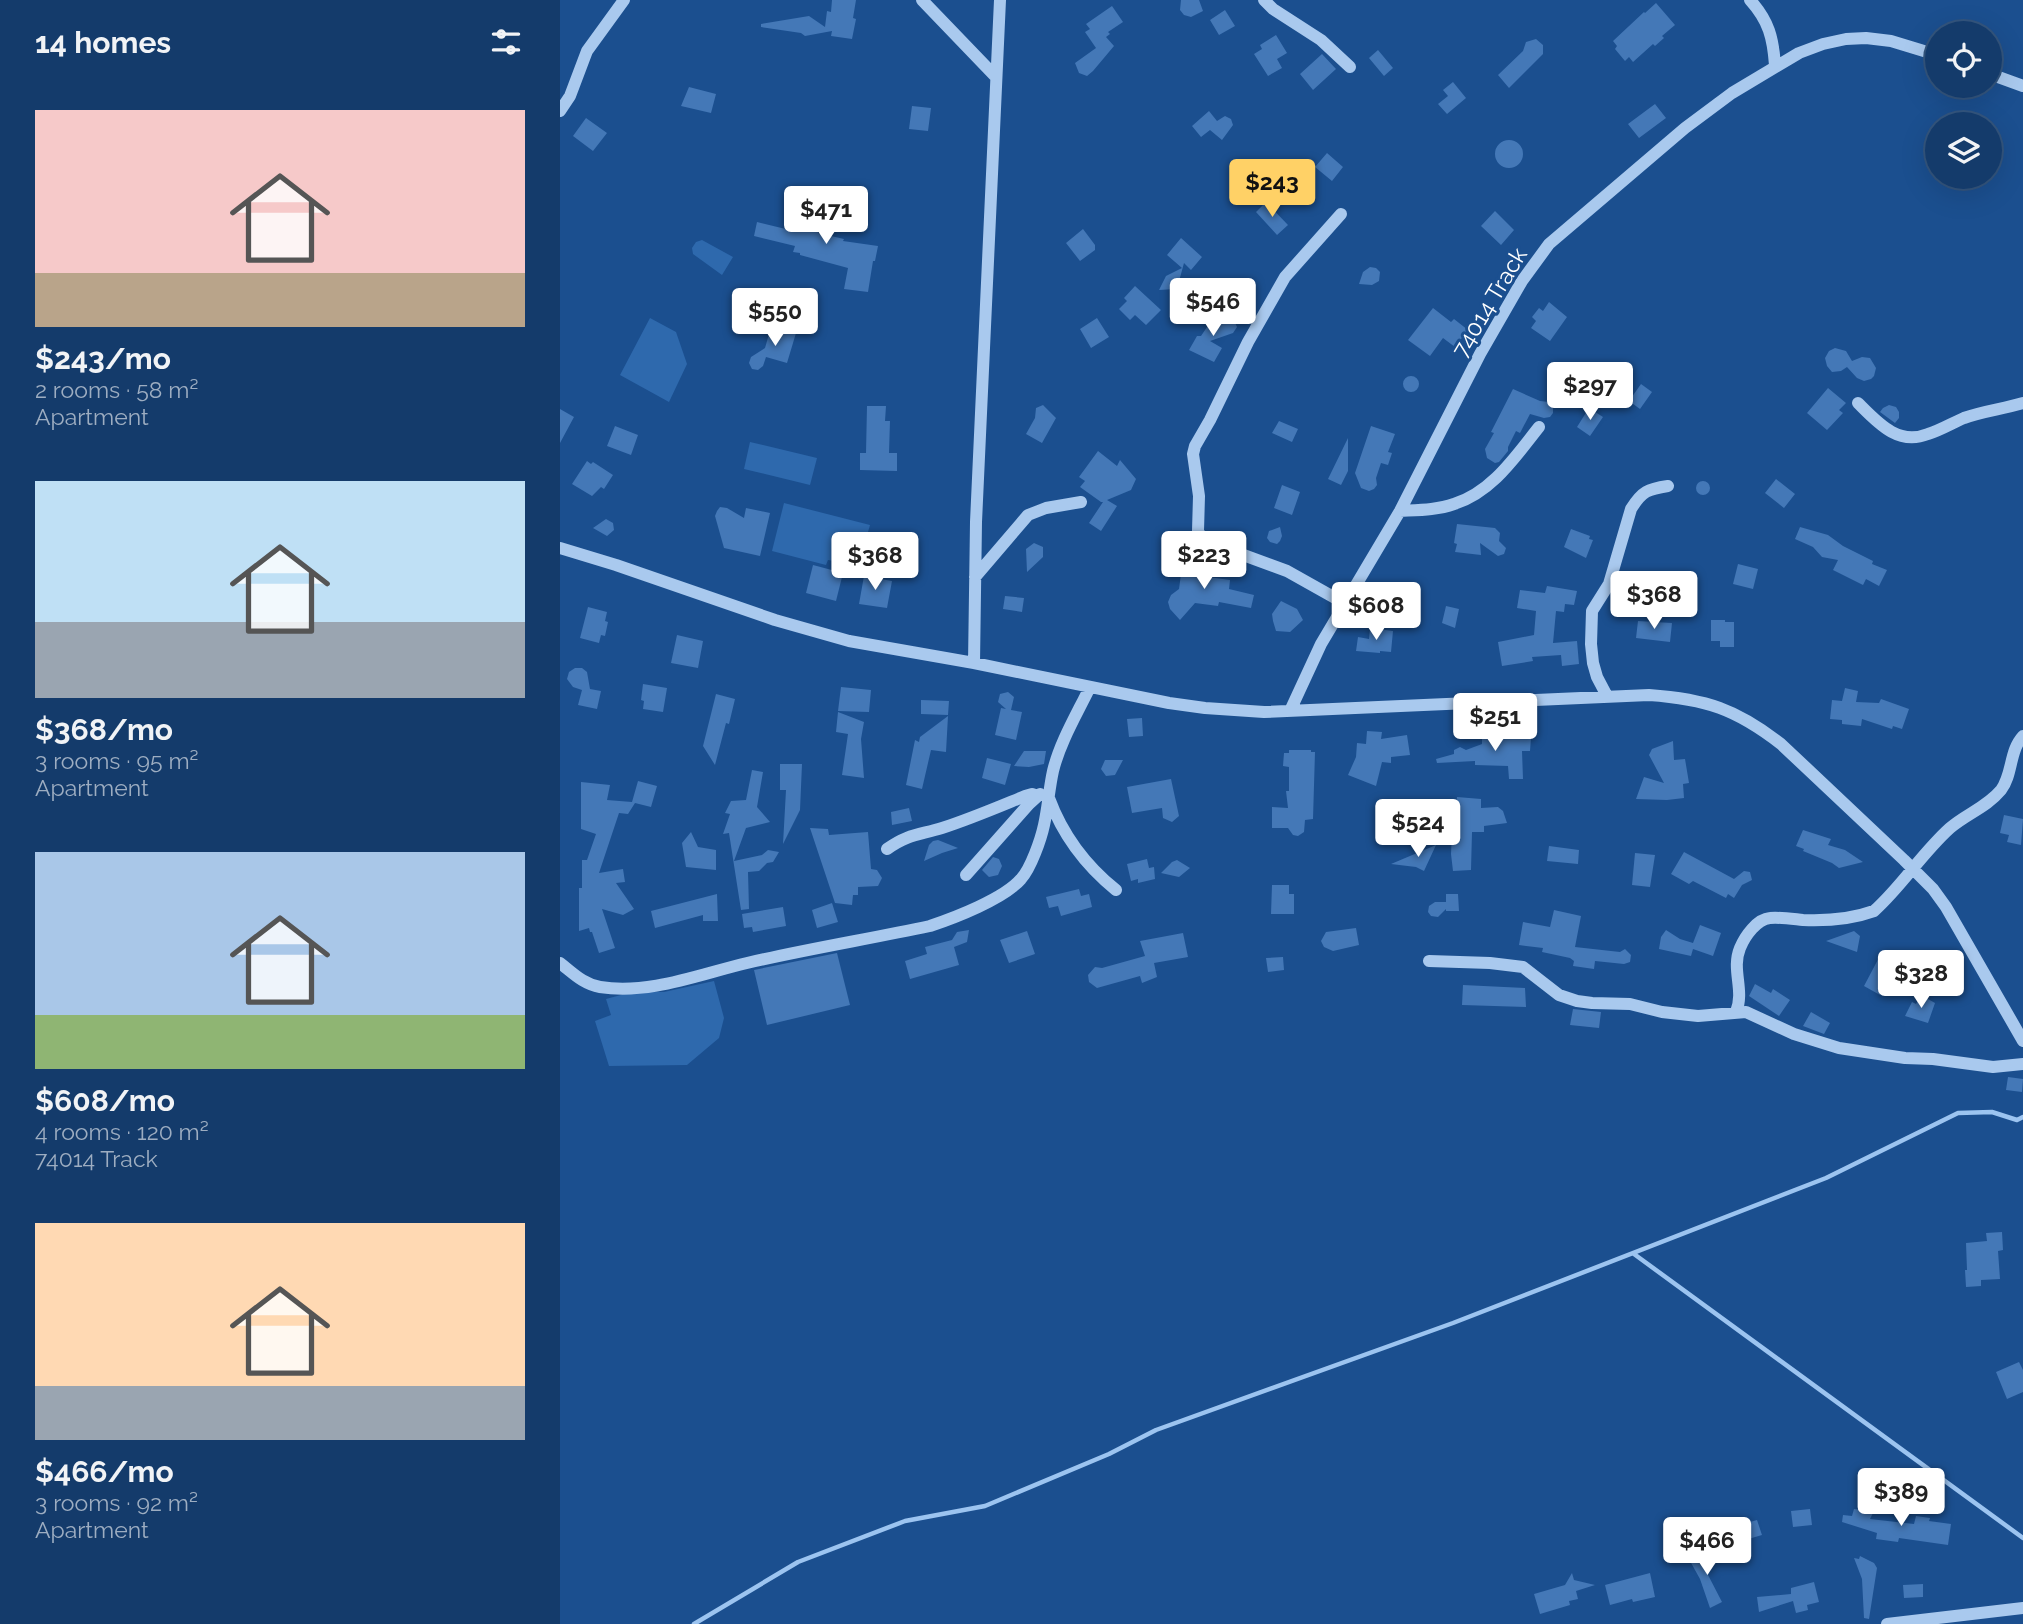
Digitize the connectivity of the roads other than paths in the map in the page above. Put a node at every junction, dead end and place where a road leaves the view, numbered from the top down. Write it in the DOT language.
graph roads {
  1 [pos="624,0"];
  2 [pos="922,0"];
  3 [pos="1000,0"];
  4 [pos="1264,0"];
  5 [pos="1750,0"];
  6 [pos="1925,51"];
  7 [pos="1776,65"];
  8 [pos="1350,67"];
  9 [pos="996,77"];
  10 [pos="2002,78"];
  11 [pos="2023,86"];
  12 [pos="560,111"];
  13 [pos="1341,214"];
  14 [pos="1858,403"];
  15 [pos="2023,404"];
  16 [pos="1539,427"];
  17 [pos="1668,486"];
  18 [pos="1080,502"];
  19 [pos="1400,511"];
  20 [pos="560,548"];
  21 [pos="975,577"];
  22 [pos="1344,603"];
  23 [pos="974,663"];
  24 [pos="1090,687"];
  25 [pos="1607,696"];
  26 [pos="1290,711"];
  27 [pos="2023,736"];
  28 [pos="1046,794"];
  29 [pos="887,849"];
  30 [pos="1913,869"];
  31 [pos="966,875"];
  32 [pos="1116,890"];
  33 [pos="1429,961"];
  34 [pos="560,963"];
  35 [pos="1736,1012"];
  36 [pos="2023,1041"];
  37 [pos="2023,1064"];
  38 [pos="2023,1608"];
  39 [pos="1887,1624"];
  1 -- 12 [label="street"];
  2 -- 9 [label="street"];
  3 -- 9 [label="street"];
  4 -- 8 [label="street"];
  5 -- 7 [label="street"];
  6 -- 7 [label="street, 74014 Track"];
  7 -- 19 [label="street, 74014 Track"];
  9 -- 21 [label="street"];
  10 -- 11 [label="street"];
  13 -- 22 [label="street"];
  14 -- 15 [label="street"];
  16 -- 19 [label="street"];
  17 -- 25 [label="street"];
  18 -- 21 [label="street"];
  19 -- 22 [label="street, 74014 Track"];
  20 -- 23 [label="street"];
  21 -- 23 [label="street"];
  22 -- 26 [label="street, 74014 Track"];
  23 -- 24 [label="street"];
  24 -- 26 [label="street"];
  24 -- 28 [label="street"];
  25 -- 26 [label="street"];
  25 -- 30 [label="street"];
  27 -- 30 [label="street"];
  28 -- 29 [label="street"];
  28 -- 31 [label="street"];
  28 -- 32 [label="street"];
  28 -- 34 [label="street"];
  30 -- 35 [label="street"];
  30 -- 36 [label="street"];
  33 -- 35 [label="street"];
  35 -- 37 [label="street"];
  38 -- 39 [label="street"];
}
